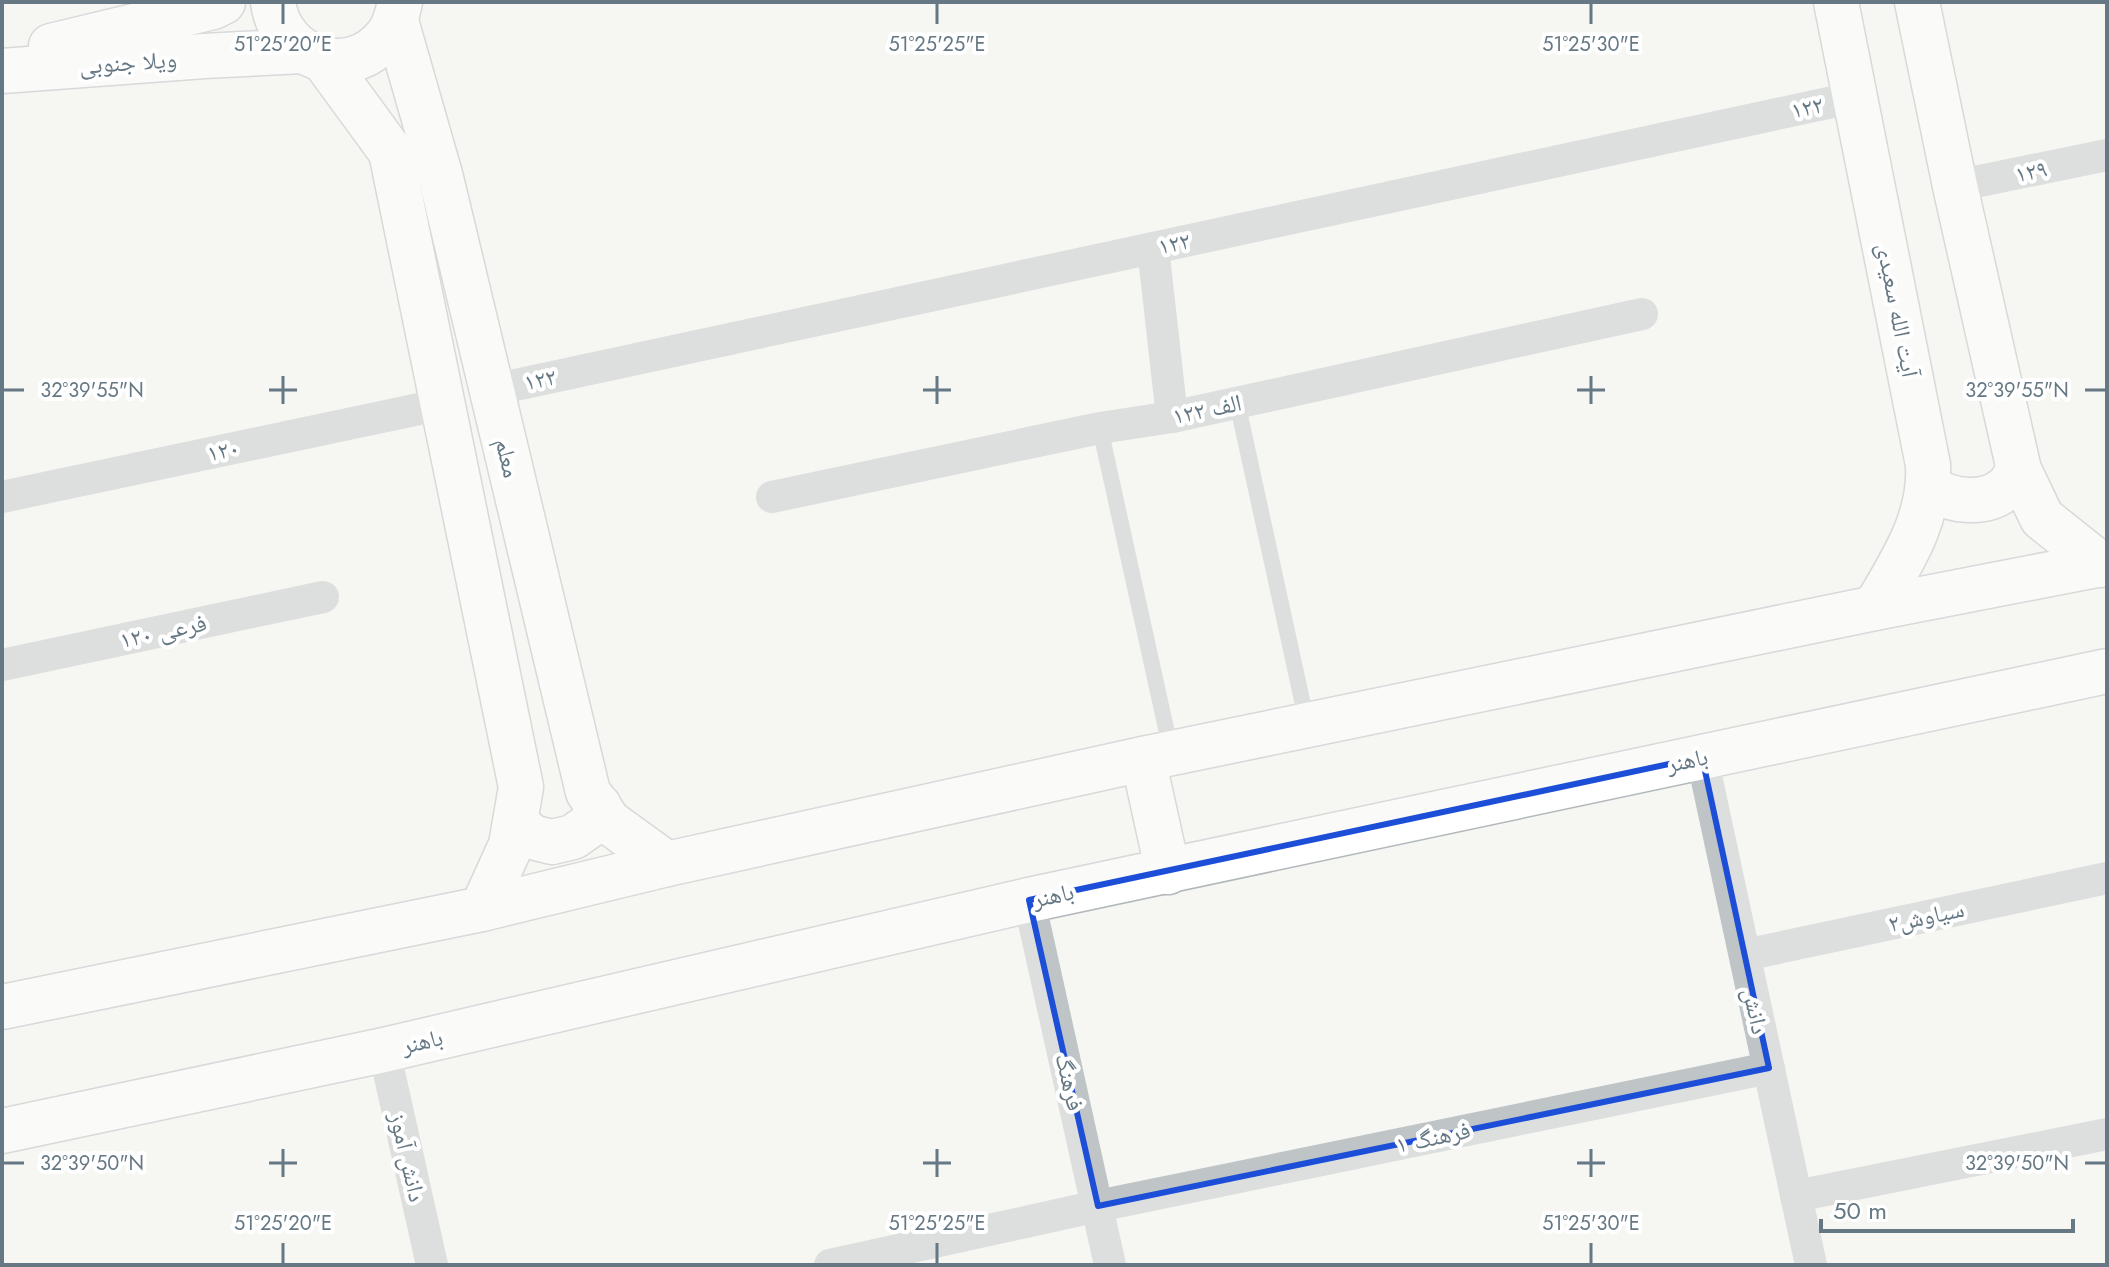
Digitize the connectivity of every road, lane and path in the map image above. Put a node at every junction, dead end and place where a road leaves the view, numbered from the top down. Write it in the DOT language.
graph roads {
  1 [pos="223,2"];
  2 [pos="273,2"];
  3 [pos="1836,2"];
  4 [pos="1917,2"];
  5 [pos="398,12"];
  6 [pos="312,55"];
  7 [pos="2,58"];
  8 [pos="2,71"];
  9 [pos="1856,97"];
  10 [pos="2107,155"];
  11 [pos="1955,186"];
  12 [pos="1153,248"];
  13 [pos="1642,314"];
  14 [pos="492,390"];
  15 [pos="1237,402"];
  16 [pos="443,404"];
  17 [pos="1172,417"];
  18 [pos="1100,428"];
  19 [pos="2019,470"];
  20 [pos="1929,487"];
  21 [pos="2,497"];
  22 [pos="772,497"];
  23 [pos="2104,564"];
  24 [pos="323,597"];
  25 [pos="1875,608"];
  26 [pos="2,665"];
  27 [pos="2107,671"];
  28 [pos="1307,725"];
  29 [pos="1157,756"];
  30 [pos="1702,757"];
  31 [pos="599,806"];
  32 [pos="516,823"];
  33 [pos="667,864"];
  34 [pos="1168,872"];
  35 [pos="2107,878"];
  36 [pos="1029,900"];
  37 [pos="482,909"];
  38 [pos="1745,955"];
  39 [pos="2,1007"];
  40 [pos="384,1050"];
  41 [pos="1769,1068"];
  42 [pos="2,1131"];
  43 [pos="2107,1134"];
  44 [pos="1796,1196"];
  45 [pos="1098,1206"];
  46 [pos="432,1265"];
  47 [pos="830,1265"];
  48 [pos="1110,1265"];
  49 [pos="1811,1265"];
  1 -- 7 [label="main road"];
  2 -- 6 [label="main road"];
  3 -- 9 [label="main road, آیت الله سعیدی"];
  4 -- 11 [label="main road"];
  5 -- 6 [label="main road, ویلا جنوبی"];
  5 -- 14 [label="main road, معلم"];
  6 -- 8 [label="main road, ویلا جنوبی"];
  6 -- 16 [label="main road"];
  9 -- 12 [label="street, ۱۲۲"];
  9 -- 20 [label="main road, آیت الله سعیدی"];
  10 -- 11 [label="street, ۱۲۹"];
  11 -- 19 [label="main road"];
  12 -- 14 [label="street, ۱۲۲"];
  12 -- 17 [label="street"];
  13 -- 15 [label="street, ۱۲۲ الف"];
  14 -- 31 [label="main road, معلم"];
  15 -- 17 [label="street, ۱۲۲ الف"];
  15 -- 28 [label="lane"];
  16 -- 21 [label="street, ۱۲۰"];
  16 -- 32 [label="main road"];
  17 -- 18 [label="street, ۱۲۲ الف"];
  18 -- 22 [label="street, ۱۲۲ الف"];
  18 -- 29 [label="lane"];
  19 -- 20 [label="main road"];
  19 -- 23 [label="main road"];
  20 -- 25 [label="main road, آیت الله سعیدی"];
  23 -- 25 [label="main road"];
  24 -- 26 [label="street, ۱۲۰ فرعی"];
  25 -- 28 [label="main road"];
  27 -- 30 [label="main road, باهنر"];
  28 -- 29 [label="main road"];
  29 -- 33 [label="main road"];
  29 -- 34 [label="main road"];
  30 -- 34 [label="main road, باهنر"];
  30 -- 38 [label="street, دانش"];
  31 -- 32 [label="main road"];
  31 -- 33 [label="main road, معلم"];
  32 -- 37 [label="main road"];
  33 -- 37 [label="main road"];
  34 -- 36 [label="main road, باهنر"];
  35 -- 38 [label="street, سیاوش۲"];
  36 -- 40 [label="main road, باهنر"];
  36 -- 45 [label="street, فرهنگ"];
  37 -- 39 [label="main road"];
  38 -- 41 [label="street, دانش"];
  40 -- 42 [label="main road, باهنر"];
  40 -- 46 [label="street, دانش آموز"];
  41 -- 44 [label="street, دانش"];
  41 -- 45 [label="street, فرهنگ ۱"];
  43 -- 44 [label="street"];
  44 -- 49 [label="street, دانش"];
  45 -- 47 [label="street, فرهنگ ۱"];
  45 -- 48 [label="street, فرهنگ"];
}
